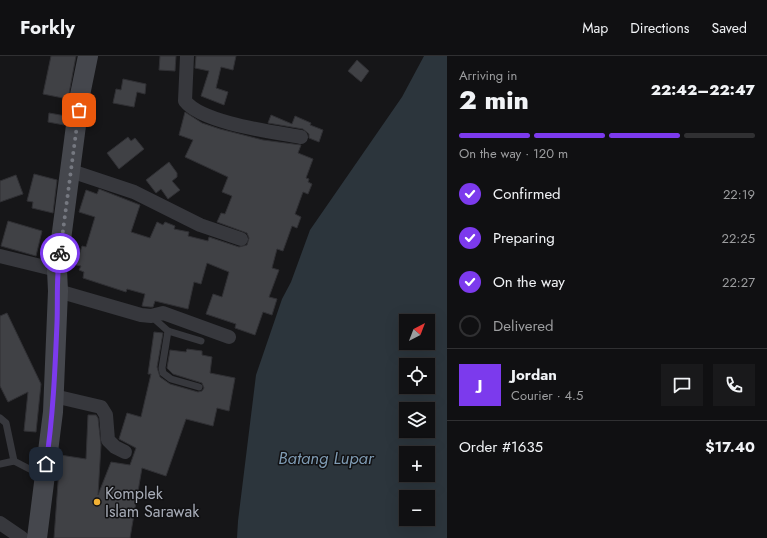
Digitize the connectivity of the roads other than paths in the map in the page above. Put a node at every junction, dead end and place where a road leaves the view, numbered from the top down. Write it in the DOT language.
graph roads {
  1 [pos="88,56"];
  2 [pos="187,56"];
  3 [pos="301,137"];
  4 [pos="71,171"];
  5 [pos="241,239"];
  6 [pos="0,256"];
  7 [pos="57,270"];
  8 [pos="58,291"];
  9 [pos="151,316"];
  10 [pos="168,331"];
  11 [pos="229,337"];
  12 [pos="201,341"];
  13 [pos="199,387"];
  14 [pos="54,396"];
  15 [pos="0,418"];
  16 [pos="125,452"];
  17 [pos="14,461"];
  18 [pos="0,464"];
  19 [pos="45,477"];
  20 [pos="0,524"];
  21 [pos="22,538"];
  22 [pos="37,538"];
  1 -- 4 [label="main road"];
  2 -- 3 [label="street"];
  4 -- 5 [label="street"];
  4 -- 7 [label="main road"];
  6 -- 7 [label="street"];
  7 -- 8 [label="main road"];
  8 -- 9 [label="street"];
  8 -- 14 [label="main road"];
  9 -- 10 [label="lane"];
  9 -- 11 [label="street"];
  10 -- 12 [label="lane"];
  10 -- 13 [label="lane"];
  14 -- 16 [label="street"];
  14 -- 19 [label="main road"];
  15 -- 17 [label="lane"];
  17 -- 18 [label="lane"];
  17 -- 19 [label="lane"];
  19 -- 22 [label="main road"];
  20 -- 21 [label="street"];
}
